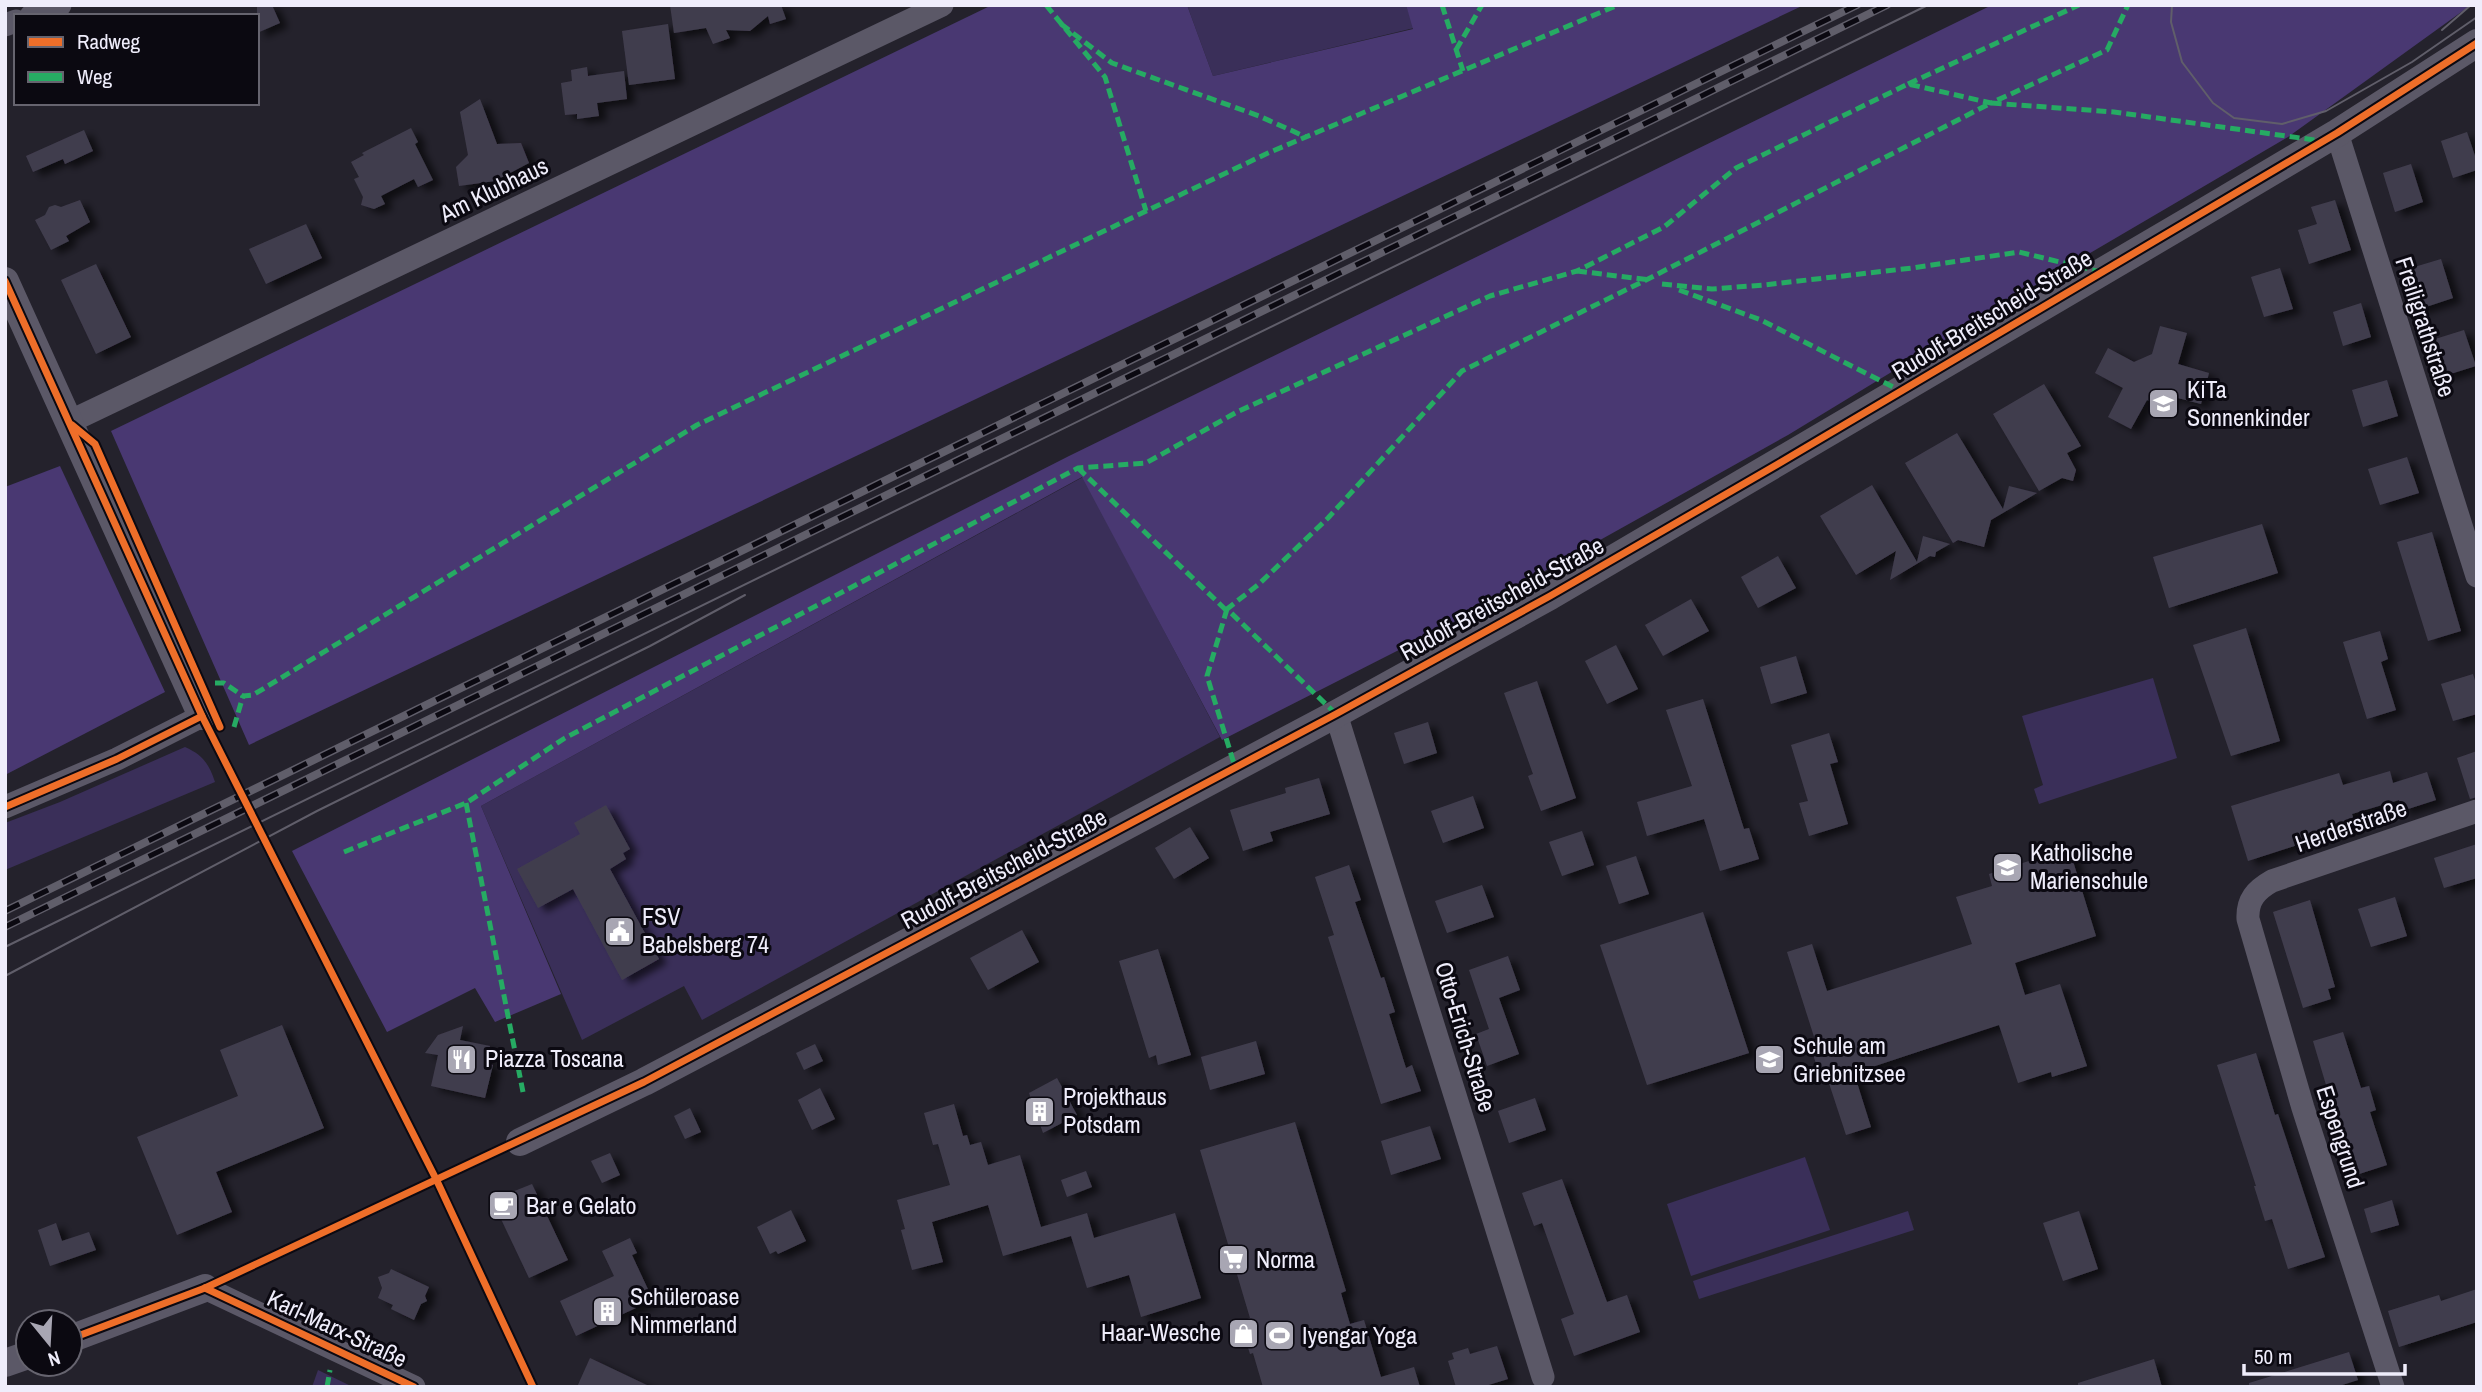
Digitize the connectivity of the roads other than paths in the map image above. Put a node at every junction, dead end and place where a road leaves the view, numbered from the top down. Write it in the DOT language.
graph roads {
  1 [pos="60,5"];
  2 [pos="942,5"];
  3 [pos="36,14"];
  4 [pos="2477,43"];
  5 [pos="2337,133"];
  6 [pos="5,281"];
  7 [pos="69,422"];
  8 [pos="2477,576"];
  9 [pos="1336,714"];
  10 [pos="202,716"];
  11 [pos="5,807"];
  12 [pos="2477,811"];
  13 [pos="2250,901"];
  14 [pos="520,1142"];
  15 [pos="205,1288"];
  16 [pos="84,1334"];
  17 [pos="1543,1377"];
  18 [pos="414,1387"];
  19 [pos="2393,1387"];
  1 -- 3 [label="street"];
  2 -- 7 [label="street, Am Klubhaus"];
  4 -- 5 [label="street, Rudolf-Breitscheid-Straße"];
  5 -- 8 [label="street, Freiligrathstraße"];
  5 -- 9 [label="street, Rudolf-Breitscheid-Straße"];
  6 -- 7 [label="street"];
  7 -- 10 [label="street"];
  9 -- 14 [label="street, Rudolf-Breitscheid-Straße"];
  9 -- 17 [label="street, Otto-Erich-Straße"];
  10 -- 11 [label="street"];
  12 -- 13 [label="street, Herderstraße"];
  13 -- 19 [label="street, Espengrund"];
  15 -- 16 [label="street"];
  15 -- 18 [label="street, Karl-Marx-Straße"];
}
